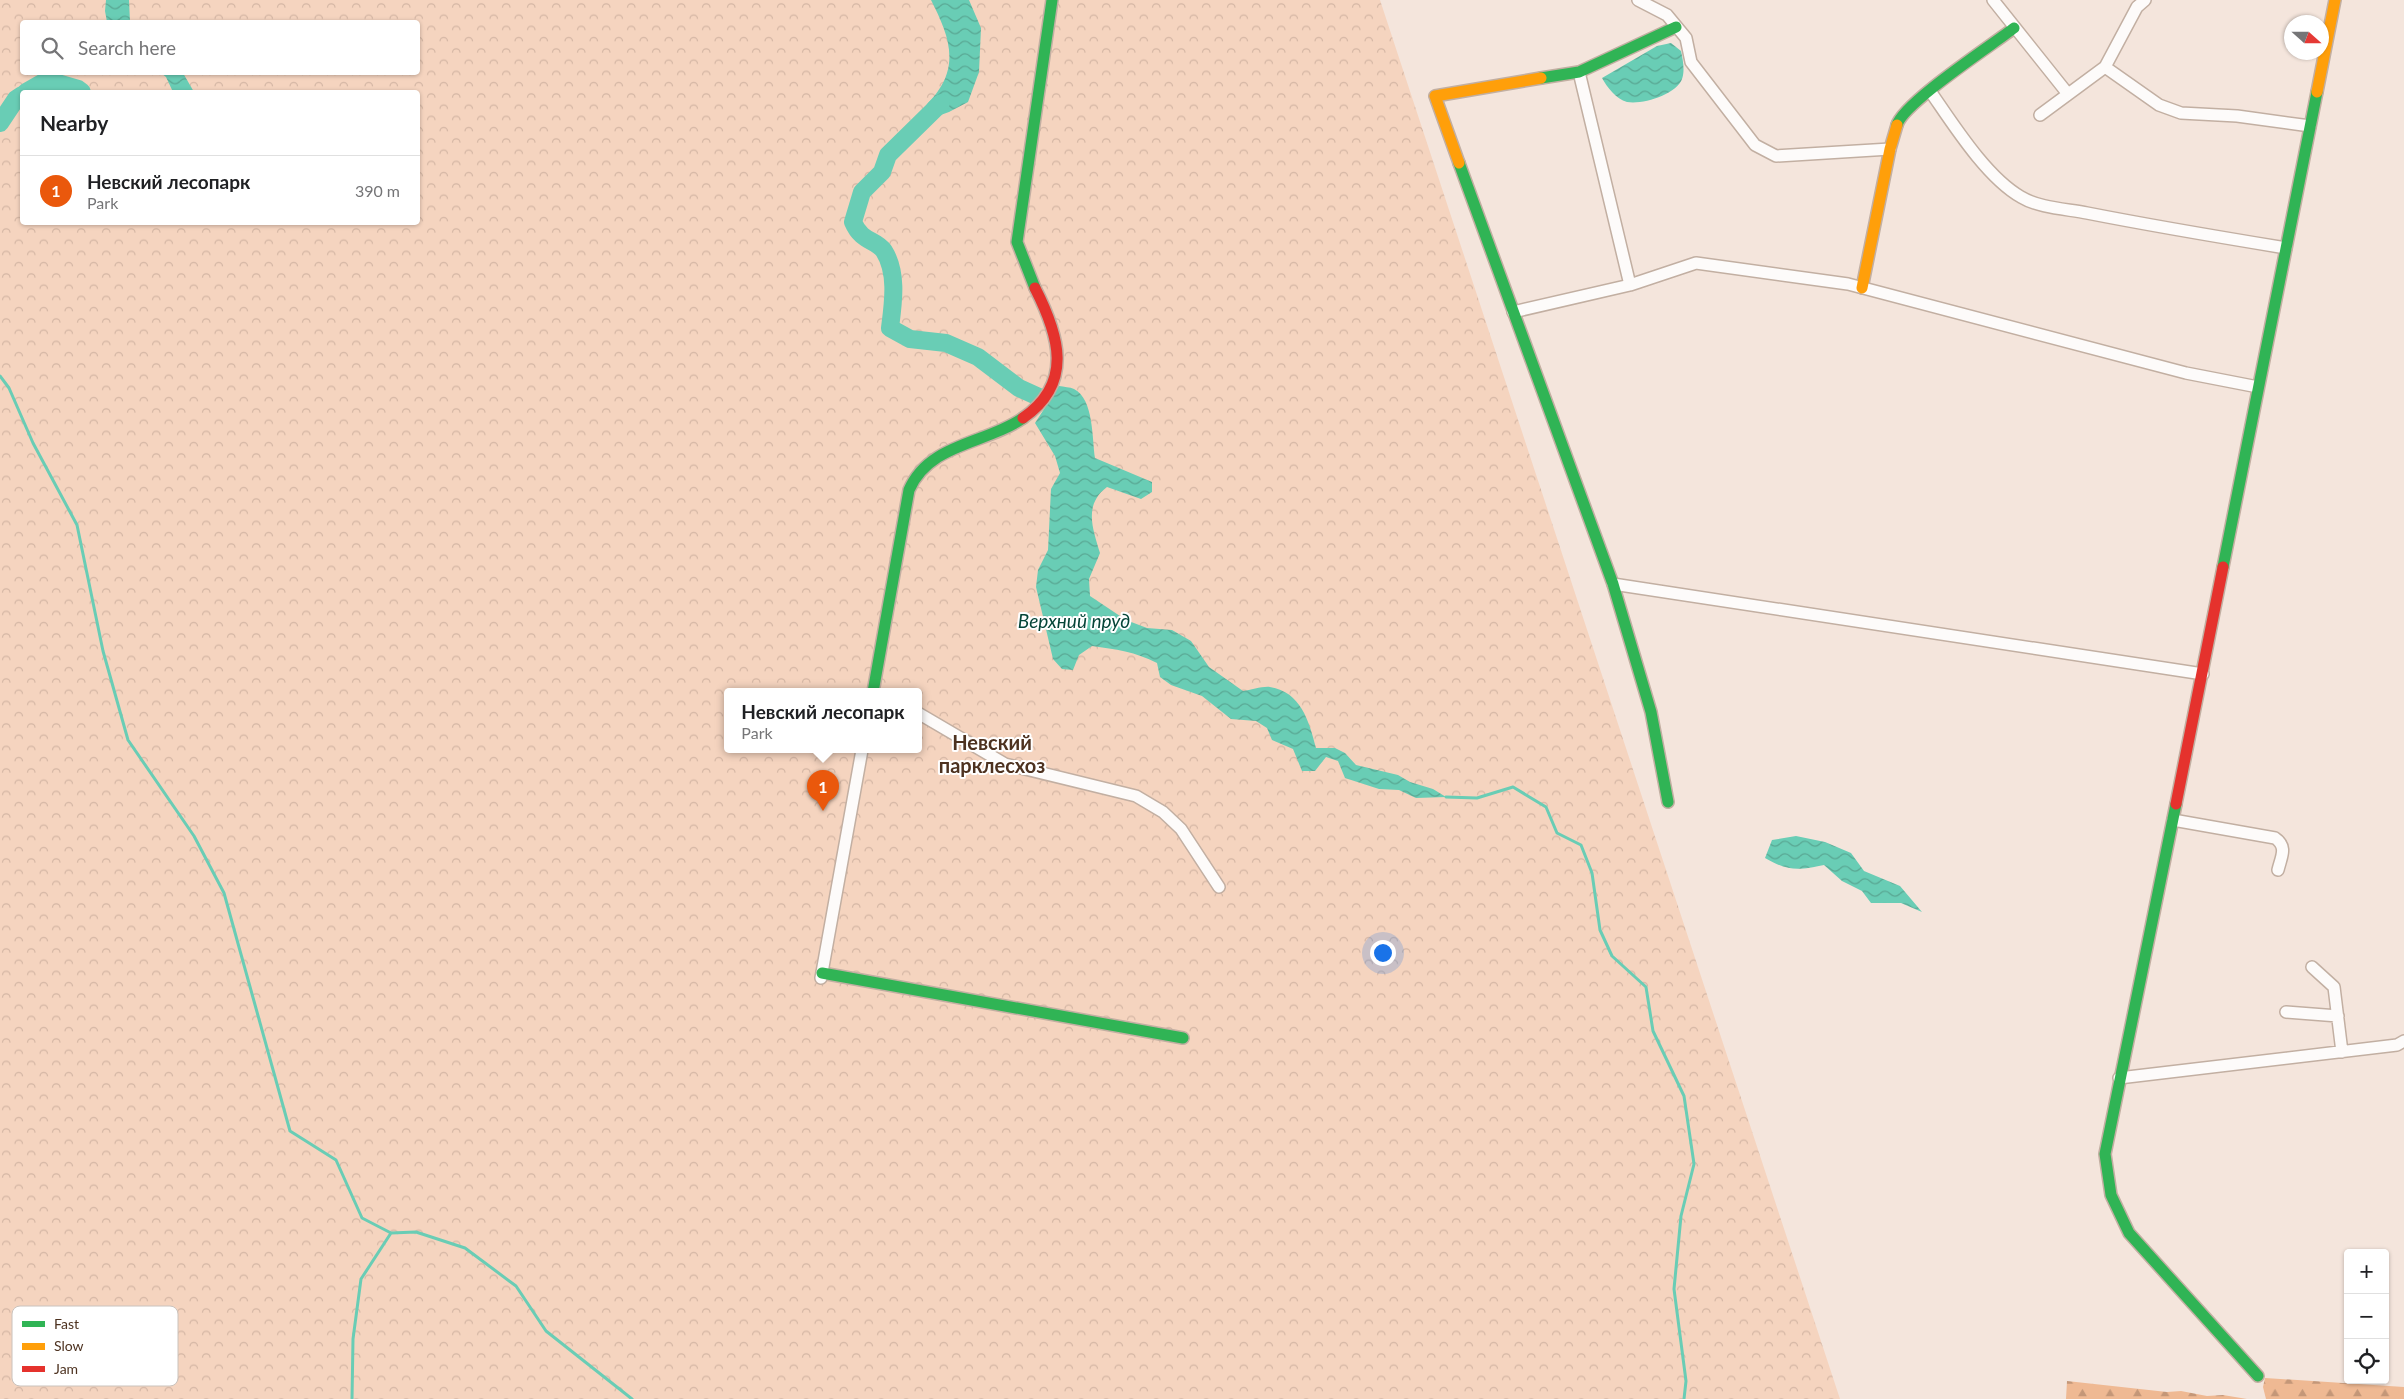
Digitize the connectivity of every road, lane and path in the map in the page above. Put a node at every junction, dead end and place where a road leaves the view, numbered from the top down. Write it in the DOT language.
graph roads {
  1 [pos="1052,0"];
  2 [pos="1638,0"];
  3 [pos="1992,0"];
  4 [pos="2335,0"];
  5 [pos="2138,2"];
  6 [pos="1676,27"];
  7 [pos="2014,28"];
  8 [pos="2104,67"];
  9 [pos="1579,72"];
  10 [pos="1930,91"];
  11 [pos="2068,94"];
  12 [pos="2040,115"];
  13 [pos="2310,126"];
  14 [pos="1890,149"];
  15 [pos="2286,248"];
  16 [pos="1630,285"];
  17 [pos="1862,288"];
  18 [pos="1513,312"];
  19 [pos="2258,387"];
  20 [pos="1613,584"];
  21 [pos="2203,674"];
  22 [pos="873,688"];
  23 [pos="922,715"];
  24 [pos="861,753"];
  25 [pos="1668,802"];
  26 [pos="2172,820"];
  27 [pos="2278,870"];
  28 [pos="1219,887"];
  29 [pos="2312,966"];
  30 [pos="2286,1012"];
  31 [pos="2338,1016"];
  32 [pos="1183,1038"];
  33 [pos="2404,1041"];
  34 [pos="2342,1052"];
  35 [pos="2119,1078"];
  36 [pos="2258,1376"];
  1 -- 22 [label="street"];
  2 -- 6 [label="street"];
  3 -- 7 [label="street"];
  4 -- 13 [label="street"];
  5 -- 8 [label="street"];
  6 -- 9 [label="street"];
  6 -- 14 [label="street"];
  7 -- 10 [label="street"];
  7 -- 11 [label="street"];
  8 -- 11 [label="street"];
  8 -- 13 [label="street"];
  9 -- 16 [label="street"];
  9 -- 18 [label="street"];
  10 -- 14 [label="street"];
  10 -- 15 [label="street"];
  11 -- 12 [label="street"];
  13 -- 15 [label="street"];
  14 -- 17 [label="street"];
  15 -- 19 [label="street"];
  16 -- 17 [label="street"];
  16 -- 18 [label="street"];
  17 -- 19 [label="street"];
  18 -- 20 [label="street"];
  19 -- 21 [label="street"];
  20 -- 21 [label="street"];
  20 -- 25 [label="street"];
  21 -- 26 [label="street"];
  23 -- 28 [label="street"];
  24 -- 32 [label="street"];
  26 -- 27 [label="street"];
  26 -- 35 [label="street"];
  29 -- 31 [label="street"];
  30 -- 31 [label="street"];
  31 -- 34 [label="street"];
  33 -- 34 [label="street"];
  34 -- 35 [label="street"];
  35 -- 36 [label="street"];
}
